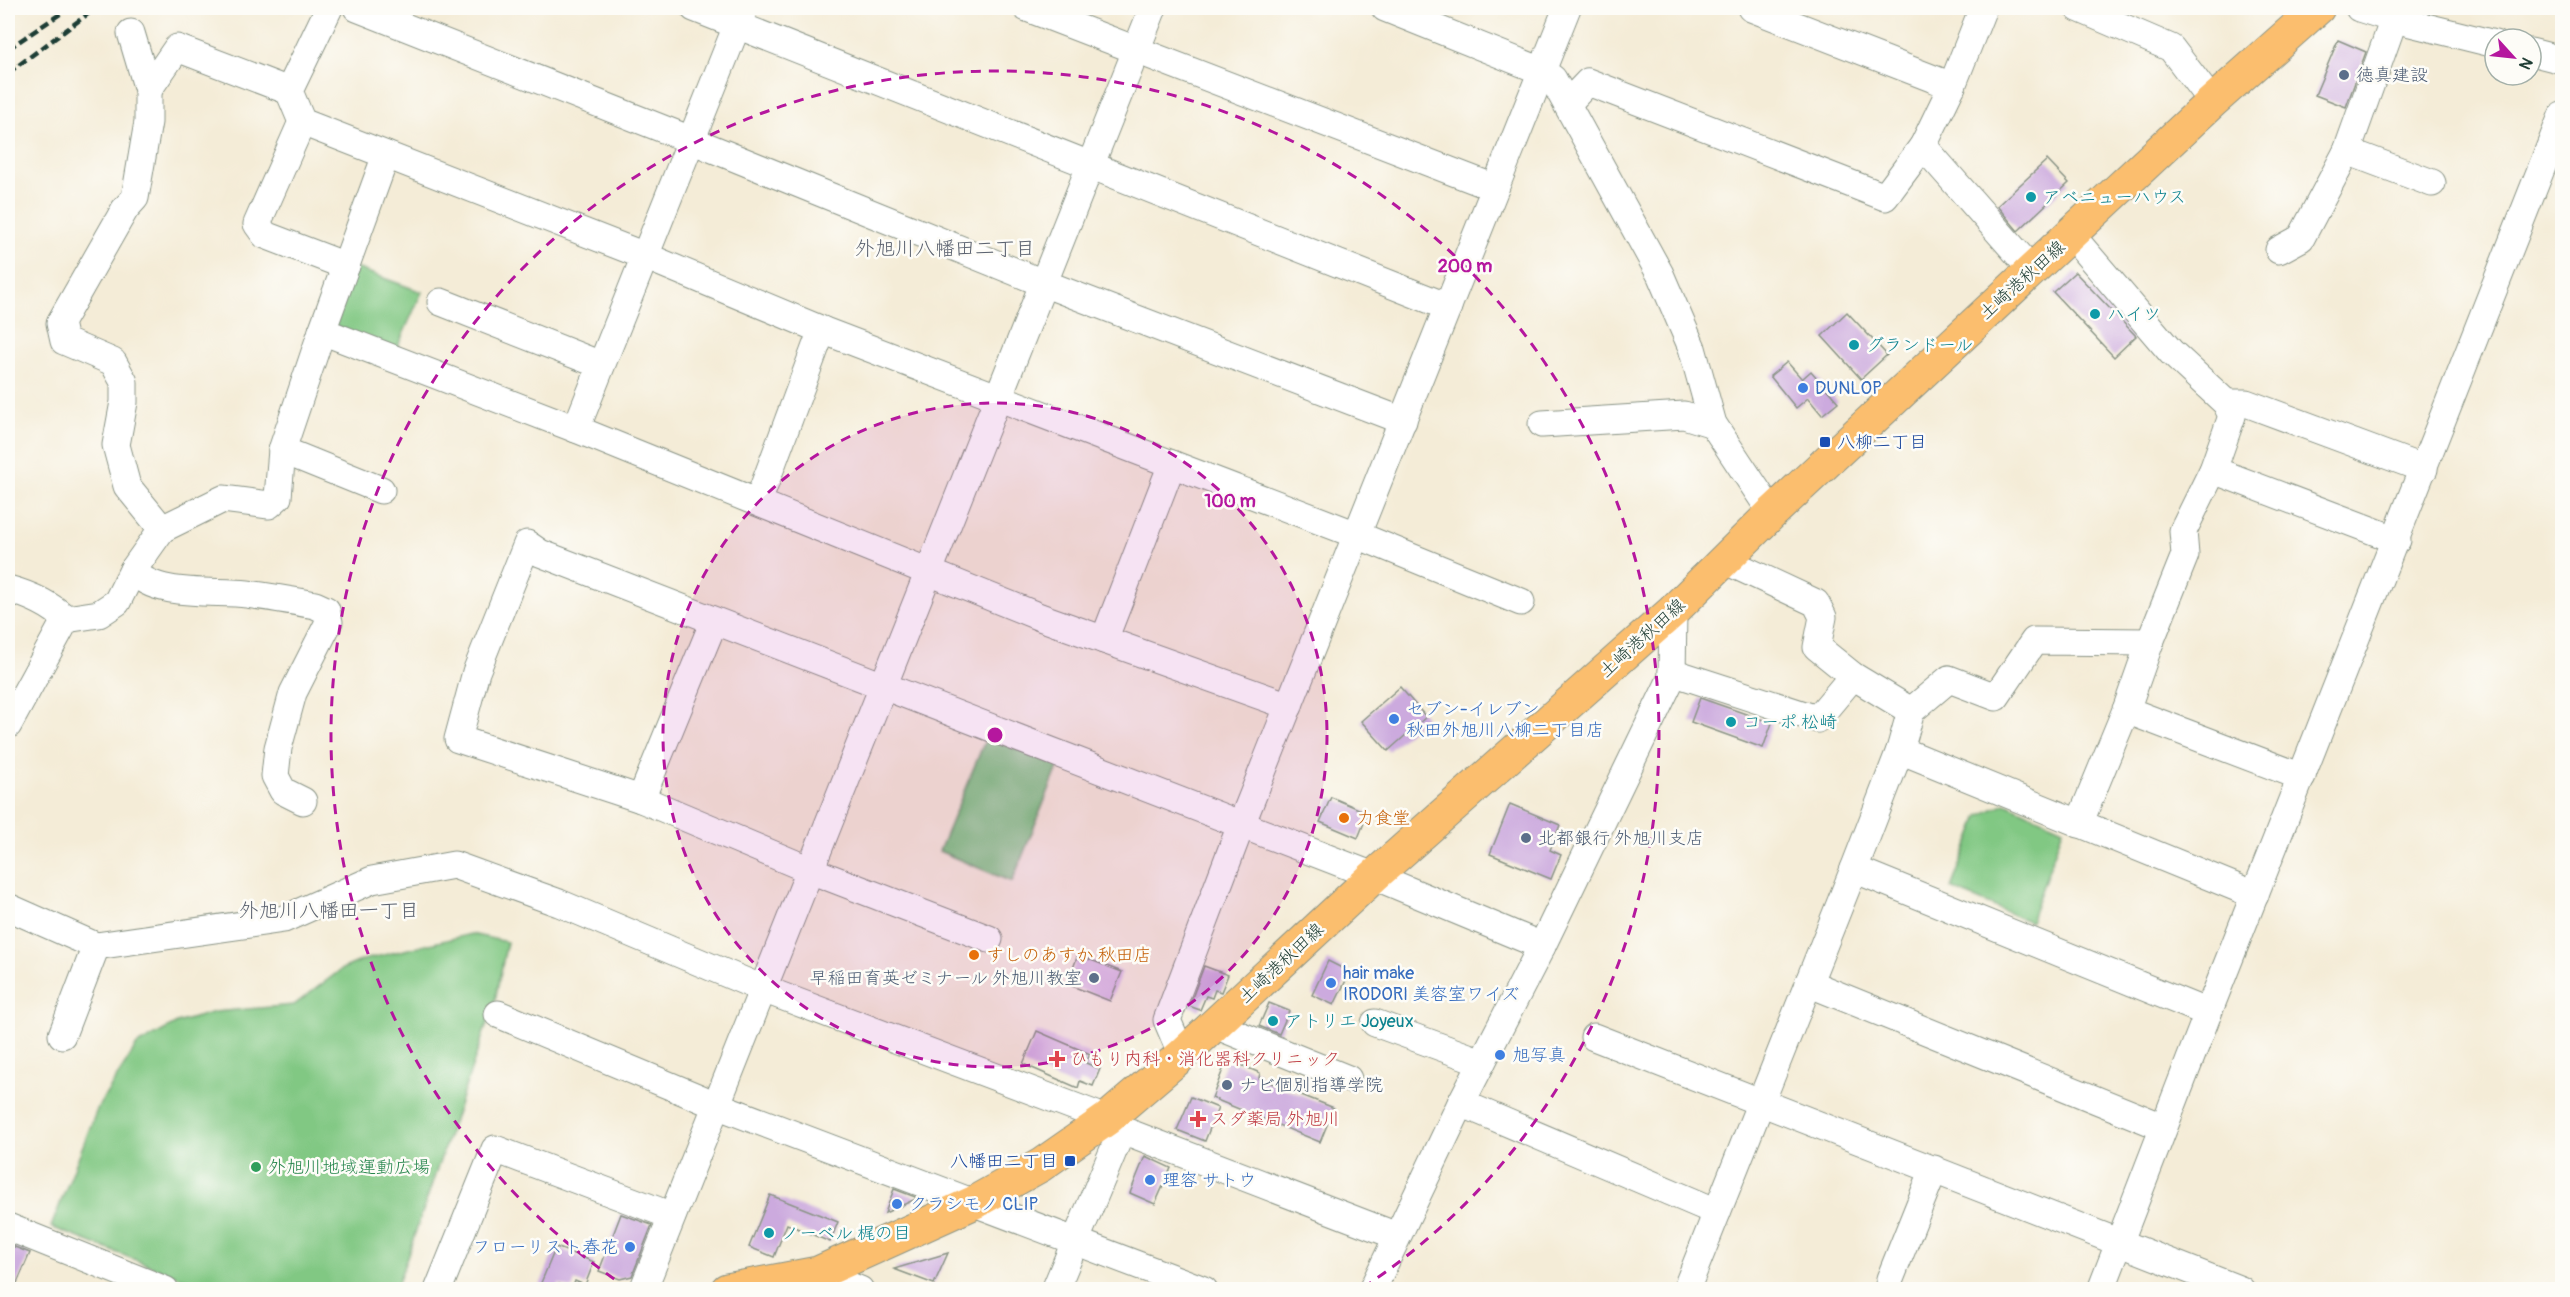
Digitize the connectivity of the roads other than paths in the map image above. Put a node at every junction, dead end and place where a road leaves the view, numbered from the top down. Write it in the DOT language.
graph roads {
  1 [pos="328,8"];
  2 [pos="357,8"];
  3 [pos="694,8"];
  4 [pos="1028,8"];
  5 [pos="1153,8"];
  6 [pos="1385,8"];
  7 [pos="1567,8"];
  8 [pos="1750,8"];
  9 [pos="1983,8"];
  10 [pos="2078,8"];
  11 [pos="2318,8"];
  12 [pos="2359,8"];
  13 [pos="740,16"];
  14 [pos="2394,19"];
  15 [pos="131,33"];
  16 [pos="2483,41"];
  17 [pos="1136,50"];
  18 [pos="2543,55"];
  19 [pos="2562,60"];
  20 [pos="1542,71"];
  21 [pos="1952,86"];
  22 [pos="148,90"];
  23 [pos="289,91"];
  24 [pos="2212,102"];
  25 [pos="1567,104"];
  26 [pos="2562,116"];
  27 [pos="302,122"];
  28 [pos="691,140"];
  29 [pos="1923,146"];
  30 [pos="2347,151"];
  31 [pos="386,155"];
  32 [pos="1090,166"];
  33 [pos="2432,183"];
  34 [pos="1495,188"];
  35 [pos="2071,236"];
  36 [pos="2279,250"];
  37 [pos="645,256"];
  38 [pos="346,266"];
  39 [pos="2032,270"];
  40 [pos="1043,283"];
  41 [pos="441,302"];
  42 [pos="1448,307"];
  43 [pos="822,330"];
  44 [pos="322,331"];
  45 [pos="601,365"];
  46 [pos="998,398"];
  47 [pos="2226,403"];
  48 [pos="1403,421"];
  49 [pos="1542,424"];
  50 [pos="1713,424"];
  51 [pos="576,429"];
  52 [pos="282,450"];
  53 [pos="1172,464"];
  54 [pos="2424,469"];
  55 [pos="2213,470"];
  56 [pos="381,490"];
  57 [pos="758,502"];
  58 [pos="1772,513"];
  59 [pos="162,529"];
  60 [pos="1357,535"];
  61 [pos="2397,540"];
  62 [pos="1724,560"];
  63 [pos="133,570"];
  64 [pos="929,571"];
  65 [pos="8,589"];
  66 [pos="1521,602"];
  67 [pos="1672,611"];
  68 [pos="66,619"];
  69 [pos="714,621"];
  70 [pos="1104,640"];
  71 [pos="2150,642"];
  72 [pos="1672,672"];
  73 [pos="1853,676"];
  74 [pos="882,687"];
  75 [pos="1289,706"];
  76 [pos="2126,710"];
  77 [pos="1911,711"];
  78 [pos="8,725"];
  79 [pos="1900,750"];
  80 [pos="2302,777"];
  81 [pos="641,799"];
  82 [pos="303,801"];
  83 [pos="2079,824"];
  84 [pos="1241,825"];
  85 [pos="1854,869"];
  86 [pos="810,870"];
  87 [pos="1374,876"];
  88 [pos="2255,895"];
  89 [pos="8,907"];
  90 [pos="988,939"];
  91 [pos="96,946"];
  92 [pos="1542,946"];
  93 [pos="1808,983"];
  94 [pos="763,989"];
  95 [pos="2208,1013"];
  96 [pos="498,1014"];
  97 [pos="1375,1023"];
  98 [pos="1215,1025"];
  99 [pos="62,1035"];
  100 [pos="1593,1037"];
  101 [pos="1182,1056"];
  102 [pos="1482,1062"];
  103 [pos="1348,1079"];
  104 [pos="1760,1101"];
  105 [pos="1461,1103"];
  106 [pos="716,1105"];
  107 [pos="1115,1124"];
  108 [pos="2163,1127"];
  109 [pos="1935,1169"];
  110 [pos="975,1202"];
  111 [pos="1717,1212"];
  112 [pos="672,1216"];
  113 [pos="8,1227"];
  114 [pos="1397,1236"];
  115 [pos="1076,1240"];
  116 [pos="2118,1241"];
  117 [pos="818,1273"];
  118 [pos="1890,1279"];
  119 [pos="165,1290"];
  120 [pos="438,1290"];
  121 [pos="643,1290"];
  122 [pos="727,1290"];
  123 [pos="860,1290"];
  124 [pos="1055,1290"];
  125 [pos="1204,1290"];
  126 [pos="1372,1290"];
  127 [pos="1686,1290"];
  128 [pos="2101,1290"];
  129 [pos="2241,1290"];
  1 -- 23 [label="street"];
  2 -- 28 [label="street"];
  3 -- 13 [label="street"];
  4 -- 17 [label="street"];
  5 -- 17 [label="street"];
  6 -- 20 [label="street"];
  7 -- 20 [label="street"];
  8 -- 21 [label="street"];
  9 -- 21 [label="street"];
  10 -- 24 [label="street"];
  11 -- 24 [label="main road, 土崎港秋田線"];
  12 -- 14 [label="street"];
  13 -- 28 [label="street"];
  13 -- 32 [label="street"];
  14 -- 16 [label="street"];
  14 -- 30 [label="street"];
  15 -- 22 [label="street"];
  17 -- 32 [label="street"];
  17 -- 34 [label="street"];
  18 -- 19 [label="street"];
  20 -- 25 [label="street"];
  20 -- 34 [label="street"];
  21 -- 29 [label="street"];
  22 -- 23 [label="street"];
  22 -- 59 [label="street"];
  23 -- 27 [label="street"];
  24 -- 35 [label="main road, 土崎港秋田線"];
  25 -- 29 [label="street"];
  25 -- 50 [label="street"];
  26 -- 54 [label="street"];
  27 -- 31 [label="street"];
  27 -- 38 [label="street"];
  28 -- 37 [label="street"];
  28 -- 40 [label="street"];
  29 -- 39 [label="street"];
  30 -- 33 [label="street"];
  30 -- 36 [label="street"];
  31 -- 37 [label="street"];
  31 -- 38 [label="street"];
  32 -- 40 [label="street"];
  32 -- 42 [label="street"];
  34 -- 42 [label="street"];
  35 -- 39 [label="main road, 土崎港秋田線"];
  35 -- 47 [label="street"];
  37 -- 43 [label="street"];
  37 -- 45 [label="street"];
  38 -- 44 [label="street"];
  39 -- 58 [label="main road, 土崎港秋田線"];
  40 -- 46 [label="street"];
  40 -- 48 [label="street"];
  41 -- 45 [label="street"];
  42 -- 48 [label="street"];
  43 -- 46 [label="street"];
  43 -- 57 [label="street"];
  44 -- 51 [label="street"];
  44 -- 52 [label="street"];
  45 -- 51 [label="street"];
  46 -- 53 [label="street"];
  46 -- 64 [label="street"];
  47 -- 54 [label="street"];
  47 -- 55 [label="street"];
  48 -- 60 [label="street"];
  49 -- 50 [label="street"];
  50 -- 58 [label="street"];
  51 -- 57 [label="street"];
  52 -- 56 [label="street"];
  52 -- 59 [label="street"];
  53 -- 60 [label="street"];
  53 -- 70 [label="street"];
  54 -- 61 [label="street"];
  55 -- 61 [label="street"];
  55 -- 71 [label="street"];
  57 -- 64 [label="street"];
  58 -- 62 [label="main road, 土崎港秋田線"];
  59 -- 63 [label="street"];
  60 -- 66 [label="street"];
  60 -- 75 [label="street"];
  61 -- 80 [label="street"];
  62 -- 67 [label="main road, 土崎港秋田線"];
  62 -- 73 [label="street"];
  63 -- 68 [label="street"];
  63 -- 82 [label="street"];
  64 -- 70 [label="street"];
  64 -- 74 [label="street"];
  65 -- 68 [label="street"];
  67 -- 72 [label="street"];
  67 -- 87 [label="main road, 土崎港秋田線"];
  68 -- 78 [label="street"];
  69 -- 74 [label="street"];
  69 -- 81 [label="street"];
  69 -- 81 [label="street"];
  70 -- 75 [label="street"];
  71 -- 76 [label="street"];
  71 -- 77 [label="street"];
  72 -- 73 [label="street"];
  72 -- 92 [label="street"];
  73 -- 77 [label="street"];
  74 -- 84 [label="street"];
  74 -- 86 [label="street"];
  75 -- 84 [label="street"];
  76 -- 80 [label="street"];
  76 -- 83 [label="street"];
  77 -- 79 [label="street"];
  79 -- 83 [label="street"];
  79 -- 85 [label="street"];
  80 -- 88 [label="street"];
  81 -- 86 [label="street"];
  83 -- 88 [label="street"];
  84 -- 87 [label="street"];
  84 -- 101 [label="street"];
  85 -- 93 [label="street"];
  85 -- 95 [label="street"];
  86 -- 90 [label="street"];
  86 -- 94 [label="street"];
  87 -- 92 [label="street"];
  87 -- 98 [label="main road, 土崎港秋田線"];
  88 -- 95 [label="street"];
  89 -- 91 [label="street"];
  91 -- 94 [label="street"];
  91 -- 99 [label="street"];
  92 -- 102 [label="street"];
  93 -- 104 [label="street"];
  93 -- 108 [label="street"];
  94 -- 106 [label="street"];
  94 -- 107 [label="street"];
  95 -- 108 [label="street"];
  96 -- 106 [label="street"];
  97 -- 102 [label="street"];
  98 -- 101 [label="main road, 土崎港秋田線"];
  98 -- 103 [label="street"];
  100 -- 104 [label="street"];
  101 -- 107 [label="main road, 土崎港秋田線"];
  102 -- 105 [label="street"];
  104 -- 109 [label="street"];
  104 -- 111 [label="street"];
  105 -- 111 [label="street"];
  105 -- 114 [label="street"];
  106 -- 110 [label="street"];
  106 -- 112 [label="street"];
  107 -- 110 [label="main road, 土崎港秋田線"];
  107 -- 114 [label="street"];
  107 -- 115 [label="street"];
  108 -- 116 [label="street"];
  109 -- 116 [label="street"];
  109 -- 118 [label="street"];
  110 -- 115 [label="street"];
  110 -- 117 [label="main road, 土崎港秋田線"];
  111 -- 127 [label="street"];
  112 -- 120 [label="street"];
  112 -- 121 [label="street"];
  113 -- 119 [label="street"];
  114 -- 126 [label="street"];
  115 -- 124 [label="street"];
  115 -- 125 [label="street"];
  116 -- 128 [label="street"];
  116 -- 129 [label="street"];
  117 -- 122 [label="main road, 土崎港秋田線"];
  117 -- 123 [label="street"];
}
